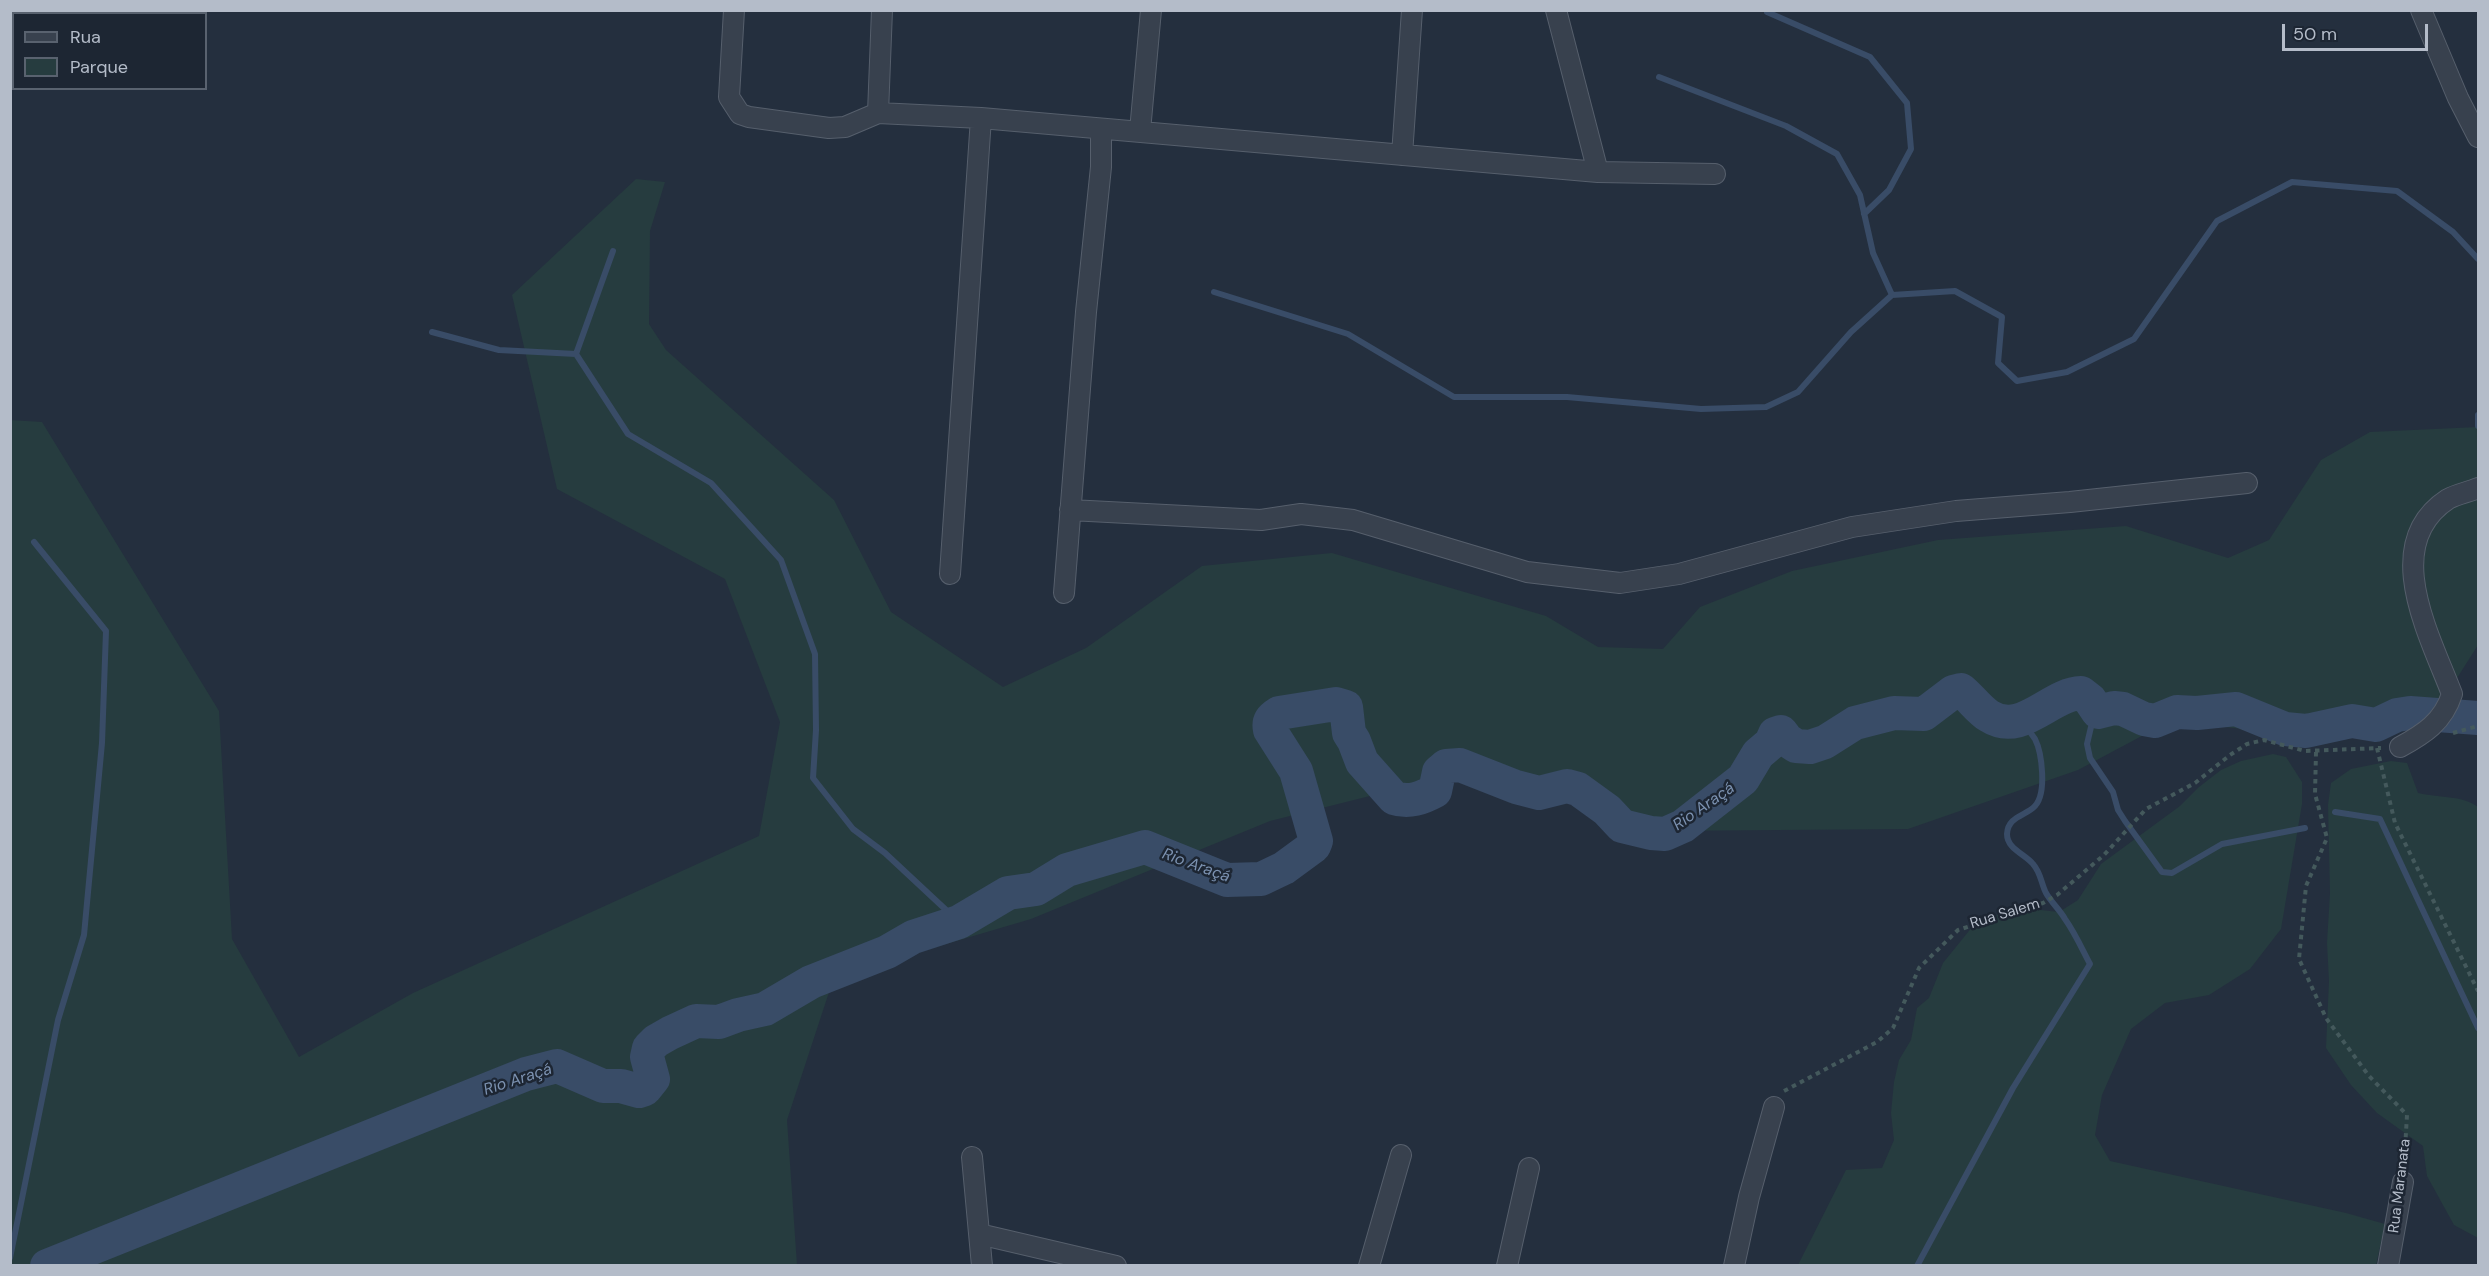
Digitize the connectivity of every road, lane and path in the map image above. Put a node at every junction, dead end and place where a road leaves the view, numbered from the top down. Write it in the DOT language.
graph roads {
  1 [pos="734,10"];
  2 [pos="882,10"];
  3 [pos="1151,10"];
  4 [pos="1412,10"];
  5 [pos="1556,10"];
  6 [pos="2421,10"];
  7 [pos="878,113"];
  8 [pos="981,118"];
  9 [pos="1101,130"];
  10 [pos="1140,131"];
  11 [pos="2478,137"];
  12 [pos="1402,155"];
  13 [pos="1598,172"];
  14 [pos="1715,174"];
  15 [pos="2247,483"];
  16 [pos="2478,488"];
  17 [pos="1070,510"];
  18 [pos="950,574"];
  19 [pos="1064,593"];
  20 [pos="2400,747"];
  21 [pos="2377,748"];
  22 [pos="2351,749"];
  23 [pos="2316,752"];
  24 [pos="2478,991"];
  25 [pos="1774,1107"];
  26 [pos="1401,1155"];
  27 [pos="972,1157"];
  28 [pos="1529,1168"];
  29 [pos="2403,1182"];
  30 [pos="979,1234"];
  31 [pos="982,1266"];
  32 [pos="1116,1266"];
  33 [pos="1369,1266"];
  34 [pos="1507,1266"];
  35 [pos="1734,1266"];
  36 [pos="2388,1266"];
  1 -- 7 [label="street"];
  2 -- 7 [label="street"];
  3 -- 10 [label="street"];
  4 -- 12 [label="street"];
  5 -- 13 [label="street"];
  6 -- 11 [label="street"];
  7 -- 8 [label="street"];
  8 -- 9 [label="street"];
  8 -- 18 [label="street"];
  9 -- 10 [label="street"];
  9 -- 17 [label="street"];
  10 -- 12 [label="street"];
  12 -- 13 [label="street"];
  13 -- 14 [label="street"];
  15 -- 17 [label="street"];
  16 -- 20 [label="street"];
  17 -- 19 [label="street"];
  21 -- 24 [label="path"];
  22 -- 23 [label="path, Rua Salem"];
  23 -- 25 [label="path, Rua Salem"];
  23 -- 29 [label="path, Rua Maranata"];
  25 -- 35 [label="street"];
  26 -- 33 [label="street"];
  27 -- 30 [label="street"];
  28 -- 34 [label="street"];
  29 -- 36 [label="street, Rua Maranata"];
  30 -- 31 [label="street"];
  30 -- 32 [label="street"];
}
